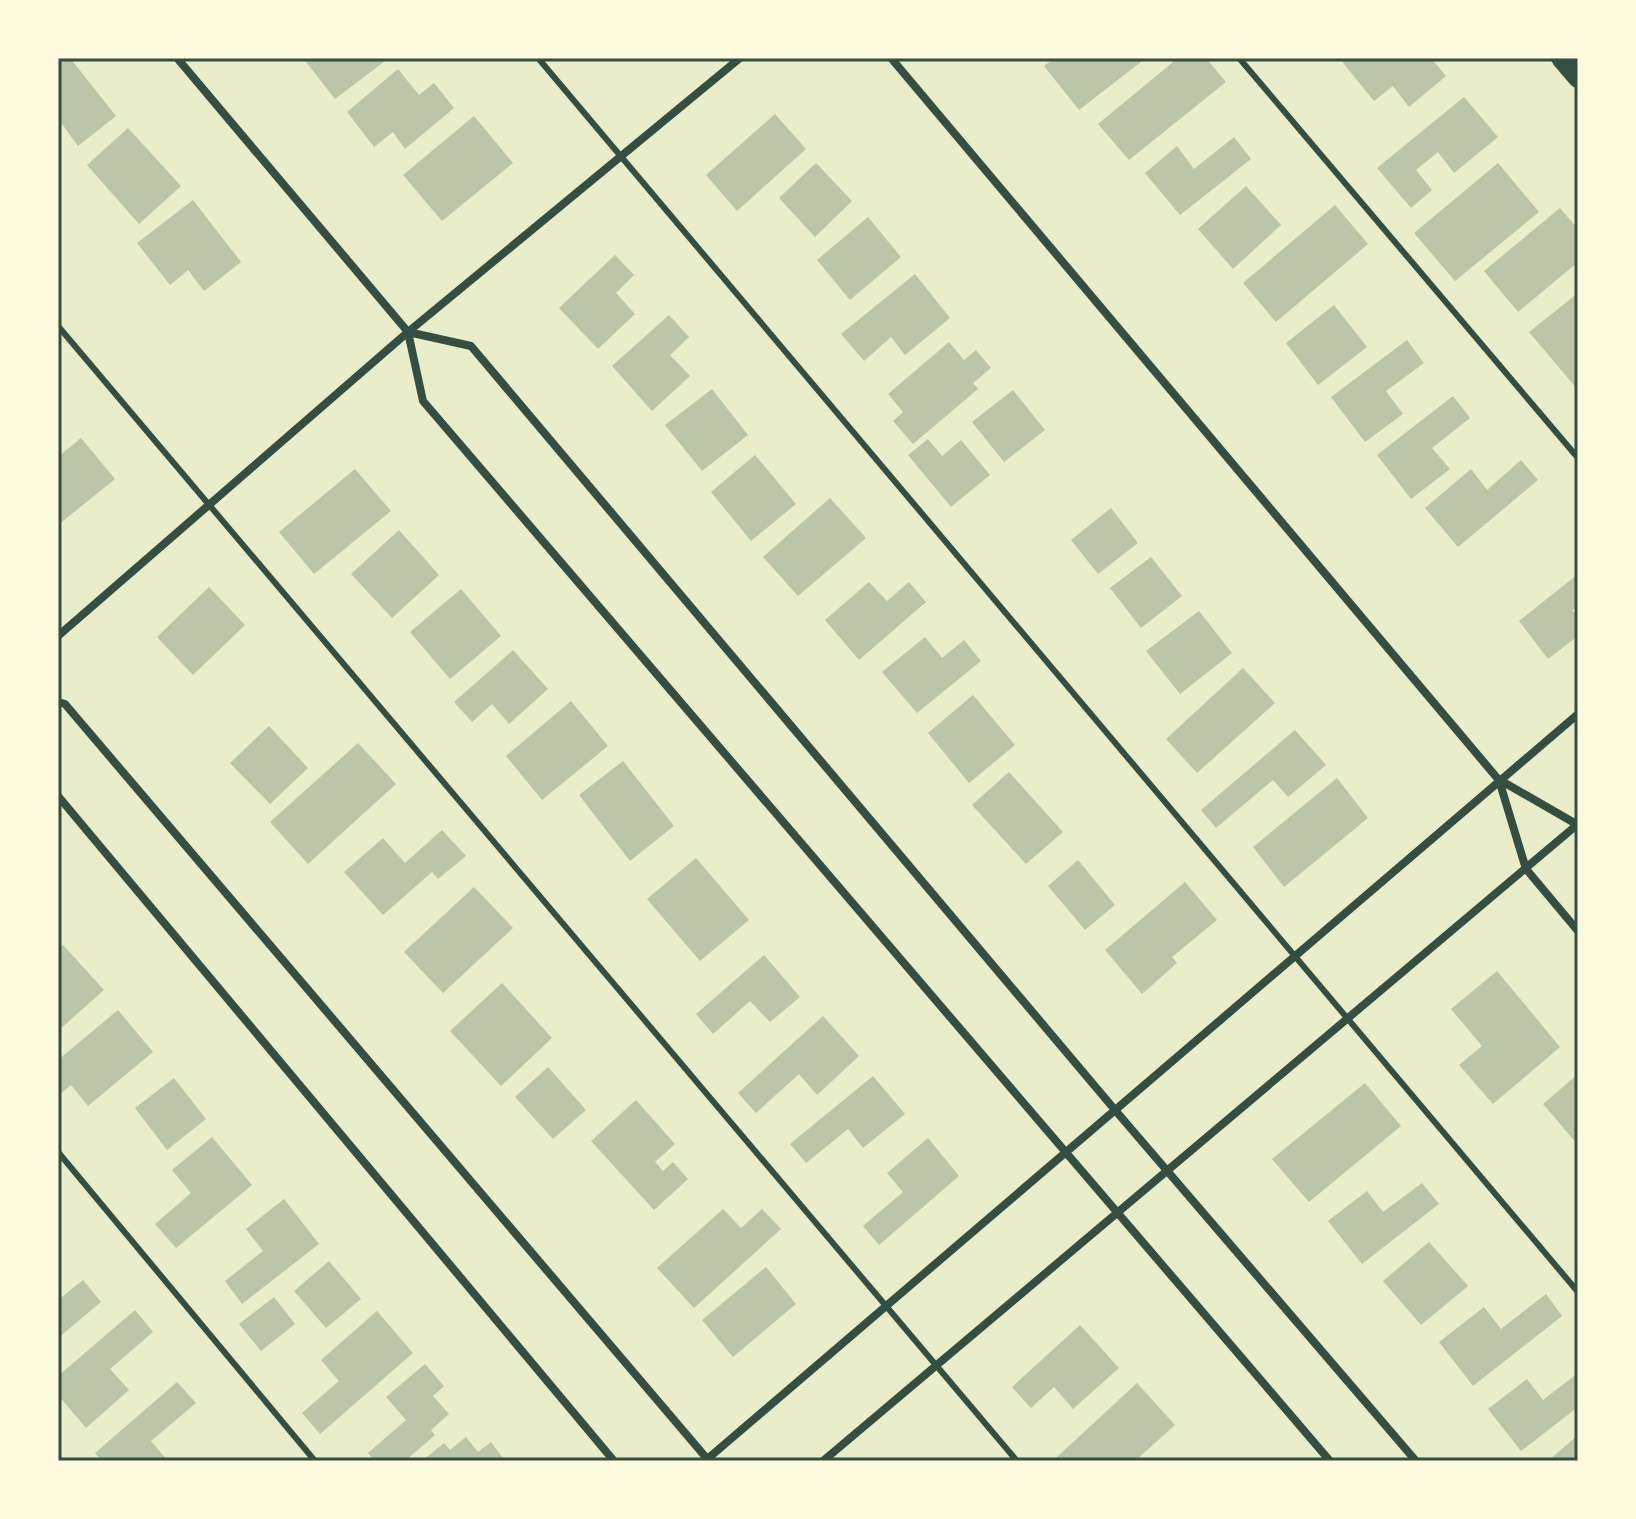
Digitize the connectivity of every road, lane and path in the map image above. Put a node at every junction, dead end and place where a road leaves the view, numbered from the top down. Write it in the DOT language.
graph roads {
  1 [pos="177,58"];
  2 [pos="538,58"];
  3 [pos="740,58"];
  4 [pos="891,58"];
  5 [pos="1239,58"];
  6 [pos="1561,58"];
  7 [pos="1578,78"];
  8 [pos="621,157"];
  9 [pos="58,326"];
  10 [pos="408,332"];
  11 [pos="1578,458"];
  12 [pos="210,504"];
  13 [pos="58,636"];
  14 [pos="58,702"];
  15 [pos="1578,714"];
  16 [pos="1498,779"];
  17 [pos="58,796"];
  18 [pos="1578,825"];
  19 [pos="1526,869"];
  20 [pos="1578,931"];
  21 [pos="1294,956"];
  22 [pos="1347,1018"];
  23 [pos="1115,1110"];
  24 [pos="58,1152"];
  25 [pos="1064,1154"];
  26 [pos="1167,1167"];
  27 [pos="1117,1211"];
  28 [pos="1578,1292"];
  29 [pos="886,1306"];
  30 [pos="935,1365"];
  31 [pos="707,1460"];
  32 [pos="315,1461"];
  33 [pos="614,1461"];
  34 [pos="823,1461"];
  35 [pos="1017,1461"];
  36 [pos="1330,1461"];
  37 [pos="1416,1461"];
  1 -- 10 [label="street"];
  2 -- 8 [label="lane"];
  3 -- 8 [label="street"];
  4 -- 16 [label="street"];
  5 -- 11 [label="lane"];
  6 -- 7 [label="main road"];
  8 -- 10 [label="street"];
  8 -- 21 [label="lane"];
  9 -- 12 [label="lane"];
  10 -- 12 [label="street"];
  10 -- 23 [label="street"];
  10 -- 25 [label="street"];
  12 -- 13 [label="street"];
  12 -- 29 [label="lane"];
  14 -- 31 [label="street"];
  15 -- 16 [label="street"];
  16 -- 18 [label="street"];
  16 -- 19 [label="street"];
  16 -- 21 [label="street"];
  17 -- 33 [label="street"];
  18 -- 19 [label="street"];
  19 -- 20 [label="street"];
  19 -- 22 [label="street"];
  21 -- 22 [label="lane"];
  21 -- 23 [label="street"];
  22 -- 26 [label="street"];
  22 -- 28 [label="lane"];
  23 -- 25 [label="street"];
  23 -- 26 [label="street"];
  24 -- 32 [label="lane"];
  25 -- 27 [label="street"];
  25 -- 29 [label="street"];
  26 -- 27 [label="street"];
  26 -- 37 [label="street"];
  27 -- 30 [label="street"];
  27 -- 36 [label="street"];
  29 -- 30 [label="lane"];
  29 -- 31 [label="street"];
  30 -- 34 [label="street"];
  30 -- 35 [label="lane"];
}
